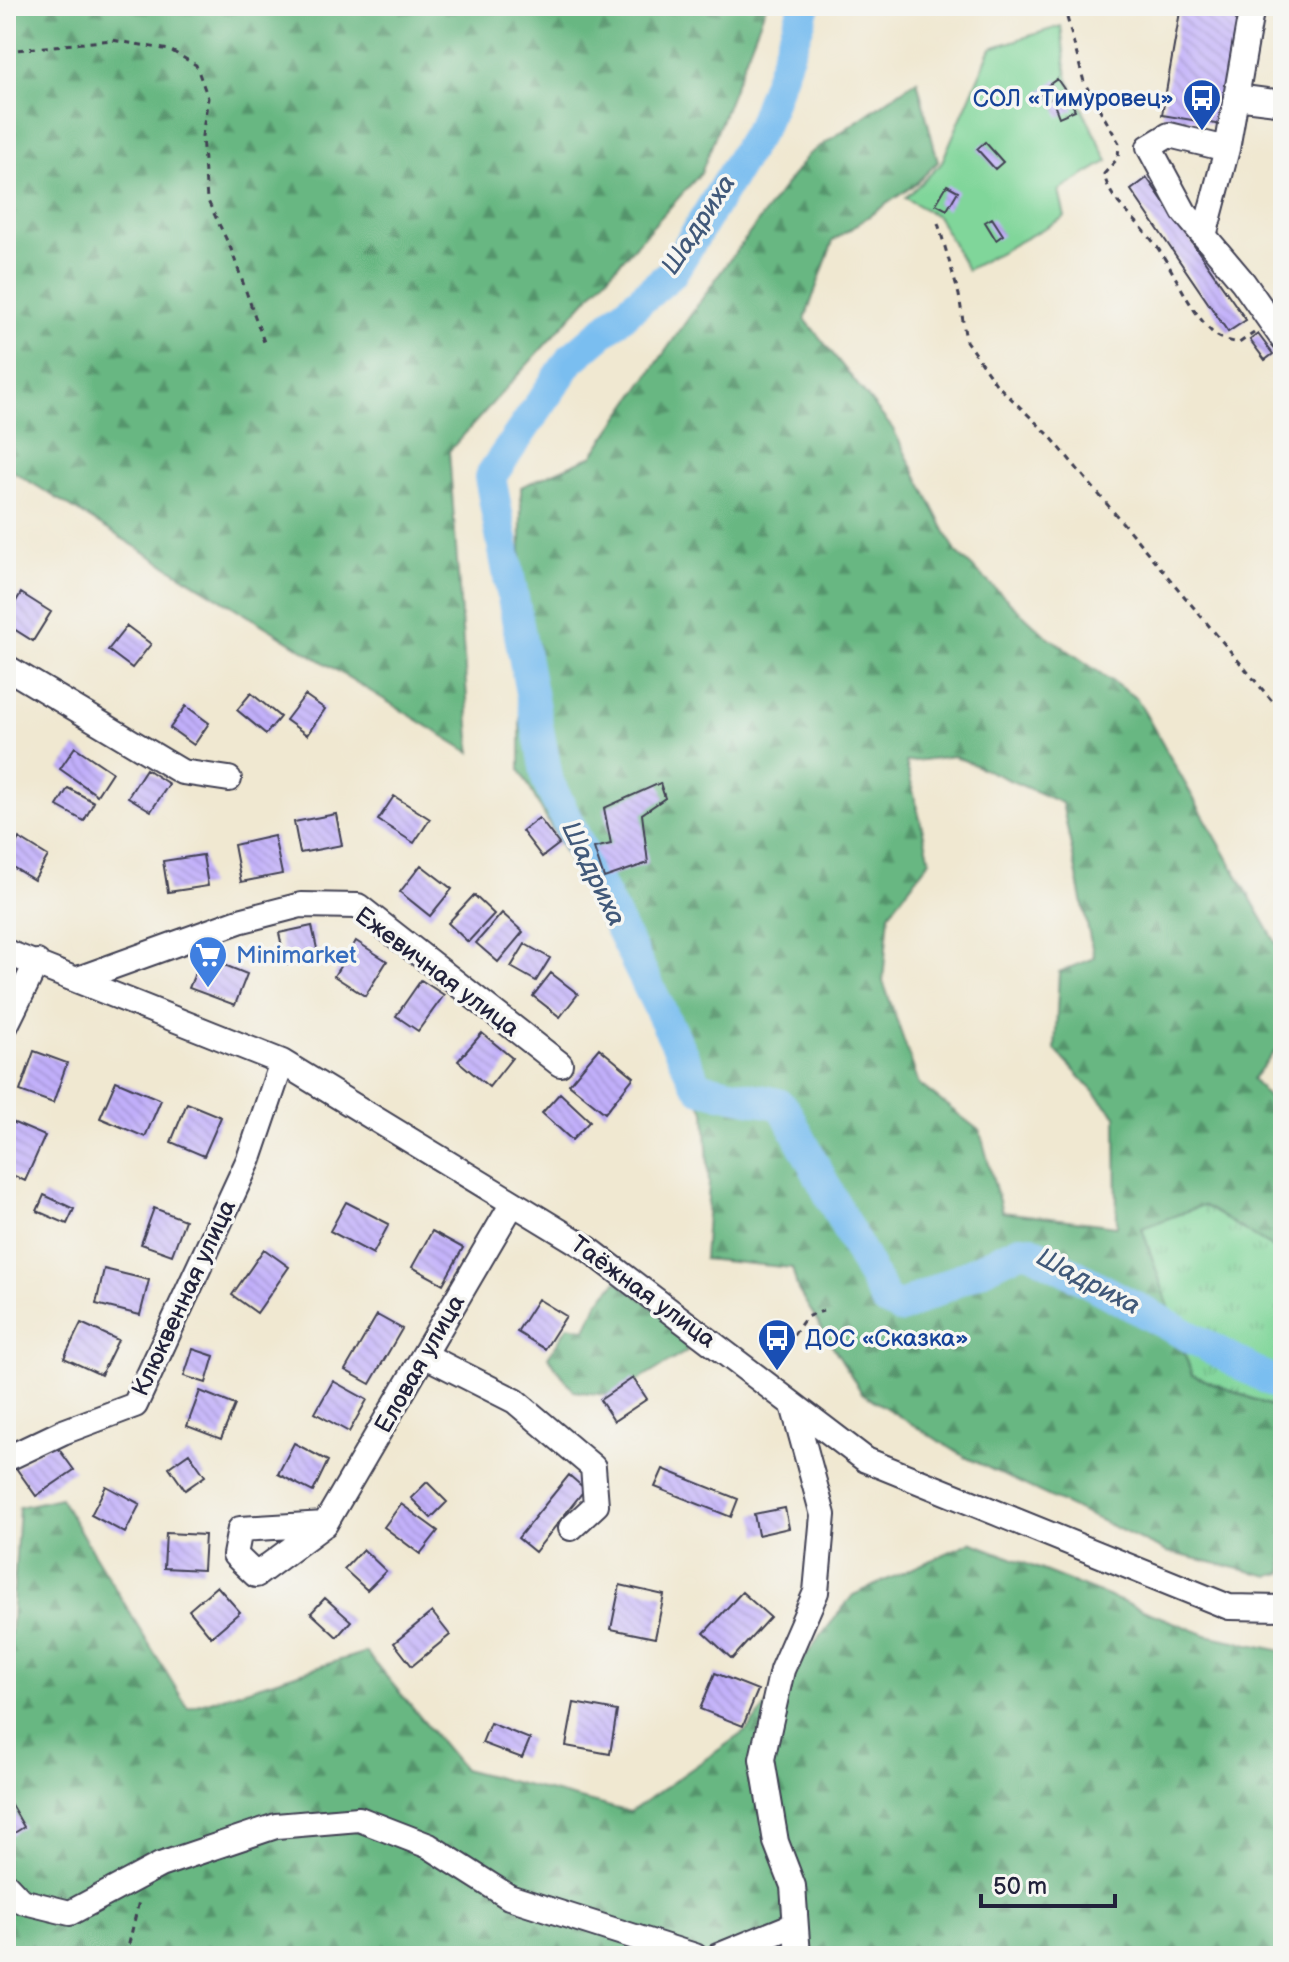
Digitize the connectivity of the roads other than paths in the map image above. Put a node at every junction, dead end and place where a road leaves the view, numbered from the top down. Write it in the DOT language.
graph roads {
  1 [pos="1252,6"];
  2 [pos="1236,97"];
  3 [pos="1283,103"];
  4 [pos="1227,149"];
  5 [pos="1204,236"];
  6 [pos="1277,330"];
  7 [pos="6,667"];
  8 [pos="229,779"];
  9 [pos="6,952"];
  10 [pos="37,962"];
  11 [pos="78,979"];
  12 [pos="6,1025"];
  13 [pos="282,1062"];
  14 [pos="560,1064"];
  15 [pos="513,1203"];
  16 [pos="426,1356"];
  17 [pos="793,1405"];
  18 [pos="6,1459"];
  19 [pos="325,1524"];
  20 [pos="571,1528"];
  21 [pos="1283,1608"];
  22 [pos="6,1885"];
  23 [pos="794,1925"];
  24 [pos="695,1956"];
  25 [pos="718,1956"];
  26 [pos="798,1956"];
  1 -- 2 [label="street"];
  2 -- 3 [label="street"];
  2 -- 4 [label="street"];
  4 -- 5 [label="street"];
  4 -- 5 [label="street"];
  5 -- 6 [label="street"];
  7 -- 8 [label="street"];
  9 -- 10 [label="street, Таёжная улица"];
  10 -- 11 [label="street, Таёжная улица"];
  10 -- 12 [label="street"];
  11 -- 13 [label="street, Таёжная улица"];
  11 -- 14 [label="street, Ежевичная улица"];
  13 -- 15 [label="street, Таёжная улица"];
  13 -- 18 [label="street, Клюквенная улица"];
  15 -- 16 [label="street, Еловая улица"];
  15 -- 17 [label="street, Таёжная улица"];
  16 -- 19 [label="street, Еловая улица"];
  16 -- 20 [label="street"];
  17 -- 21 [label="street, Таёжная улица"];
  17 -- 23 [label="street"];
  22 -- 24 [label="street"];
  23 -- 25 [label="street"];
  23 -- 26 [label="street"];
}
